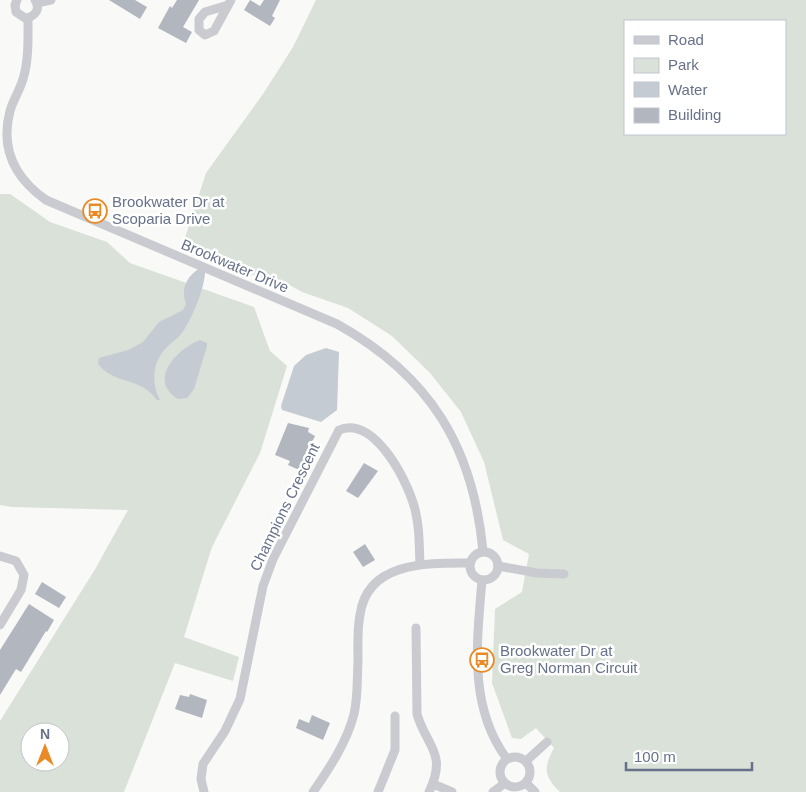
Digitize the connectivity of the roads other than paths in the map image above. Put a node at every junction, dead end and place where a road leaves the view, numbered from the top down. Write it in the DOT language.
graph roads {
  1 [pos="17,0"];
  2 [pos="51,0"];
  3 [pos="36,1"];
  4 [pos="28,18"];
  5 [pos="483,551"];
  6 [pos="0,556"];
  7 [pos="469,563"];
  8 [pos="420,564"];
  9 [pos="498,566"];
  10 [pos="564,574"];
  11 [pos="482,580"];
  12 [pos="0,625"];
  13 [pos="416,628"];
  14 [pos="395,716"];
  15 [pos="547,742"];
  16 [pos="507,759"];
  17 [pos="526,760"];
  18 [pos="505,783"];
  19 [pos="526,783"];
  20 [pos="431,788"];
  21 [pos="204,792"];
  22 [pos="313,792"];
  23 [pos="378,792"];
  24 [pos="452,792"];
  25 [pos="493,792"];
  26 [pos="535,792"];
  1 -- 4 [label="street"];
  2 -- 3 [label="street"];
  3 -- 4 [label="street, Brookwater Drive"];
  4 -- 5 [label="street, Brookwater Drive"];
  5 -- 7 [label="street"];
  5 -- 9 [label="street"];
  6 -- 12 [label="street"];
  7 -- 8 [label="street"];
  7 -- 11 [label="street"];
  8 -- 21 [label="street, Champions Crescent"];
  8 -- 22 [label="street"];
  9 -- 10 [label="street"];
  9 -- 11 [label="street"];
  11 -- 16 [label="street"];
  13 -- 20 [label="street"];
  14 -- 23 [label="street"];
  15 -- 17 [label="street"];
  16 -- 17 [label="street"];
  16 -- 18 [label="street"];
  17 -- 19 [label="street"];
  18 -- 19 [label="street"];
  18 -- 25 [label="street"];
  19 -- 26 [label="street"];
  20 -- 24 [label="street"];
}
